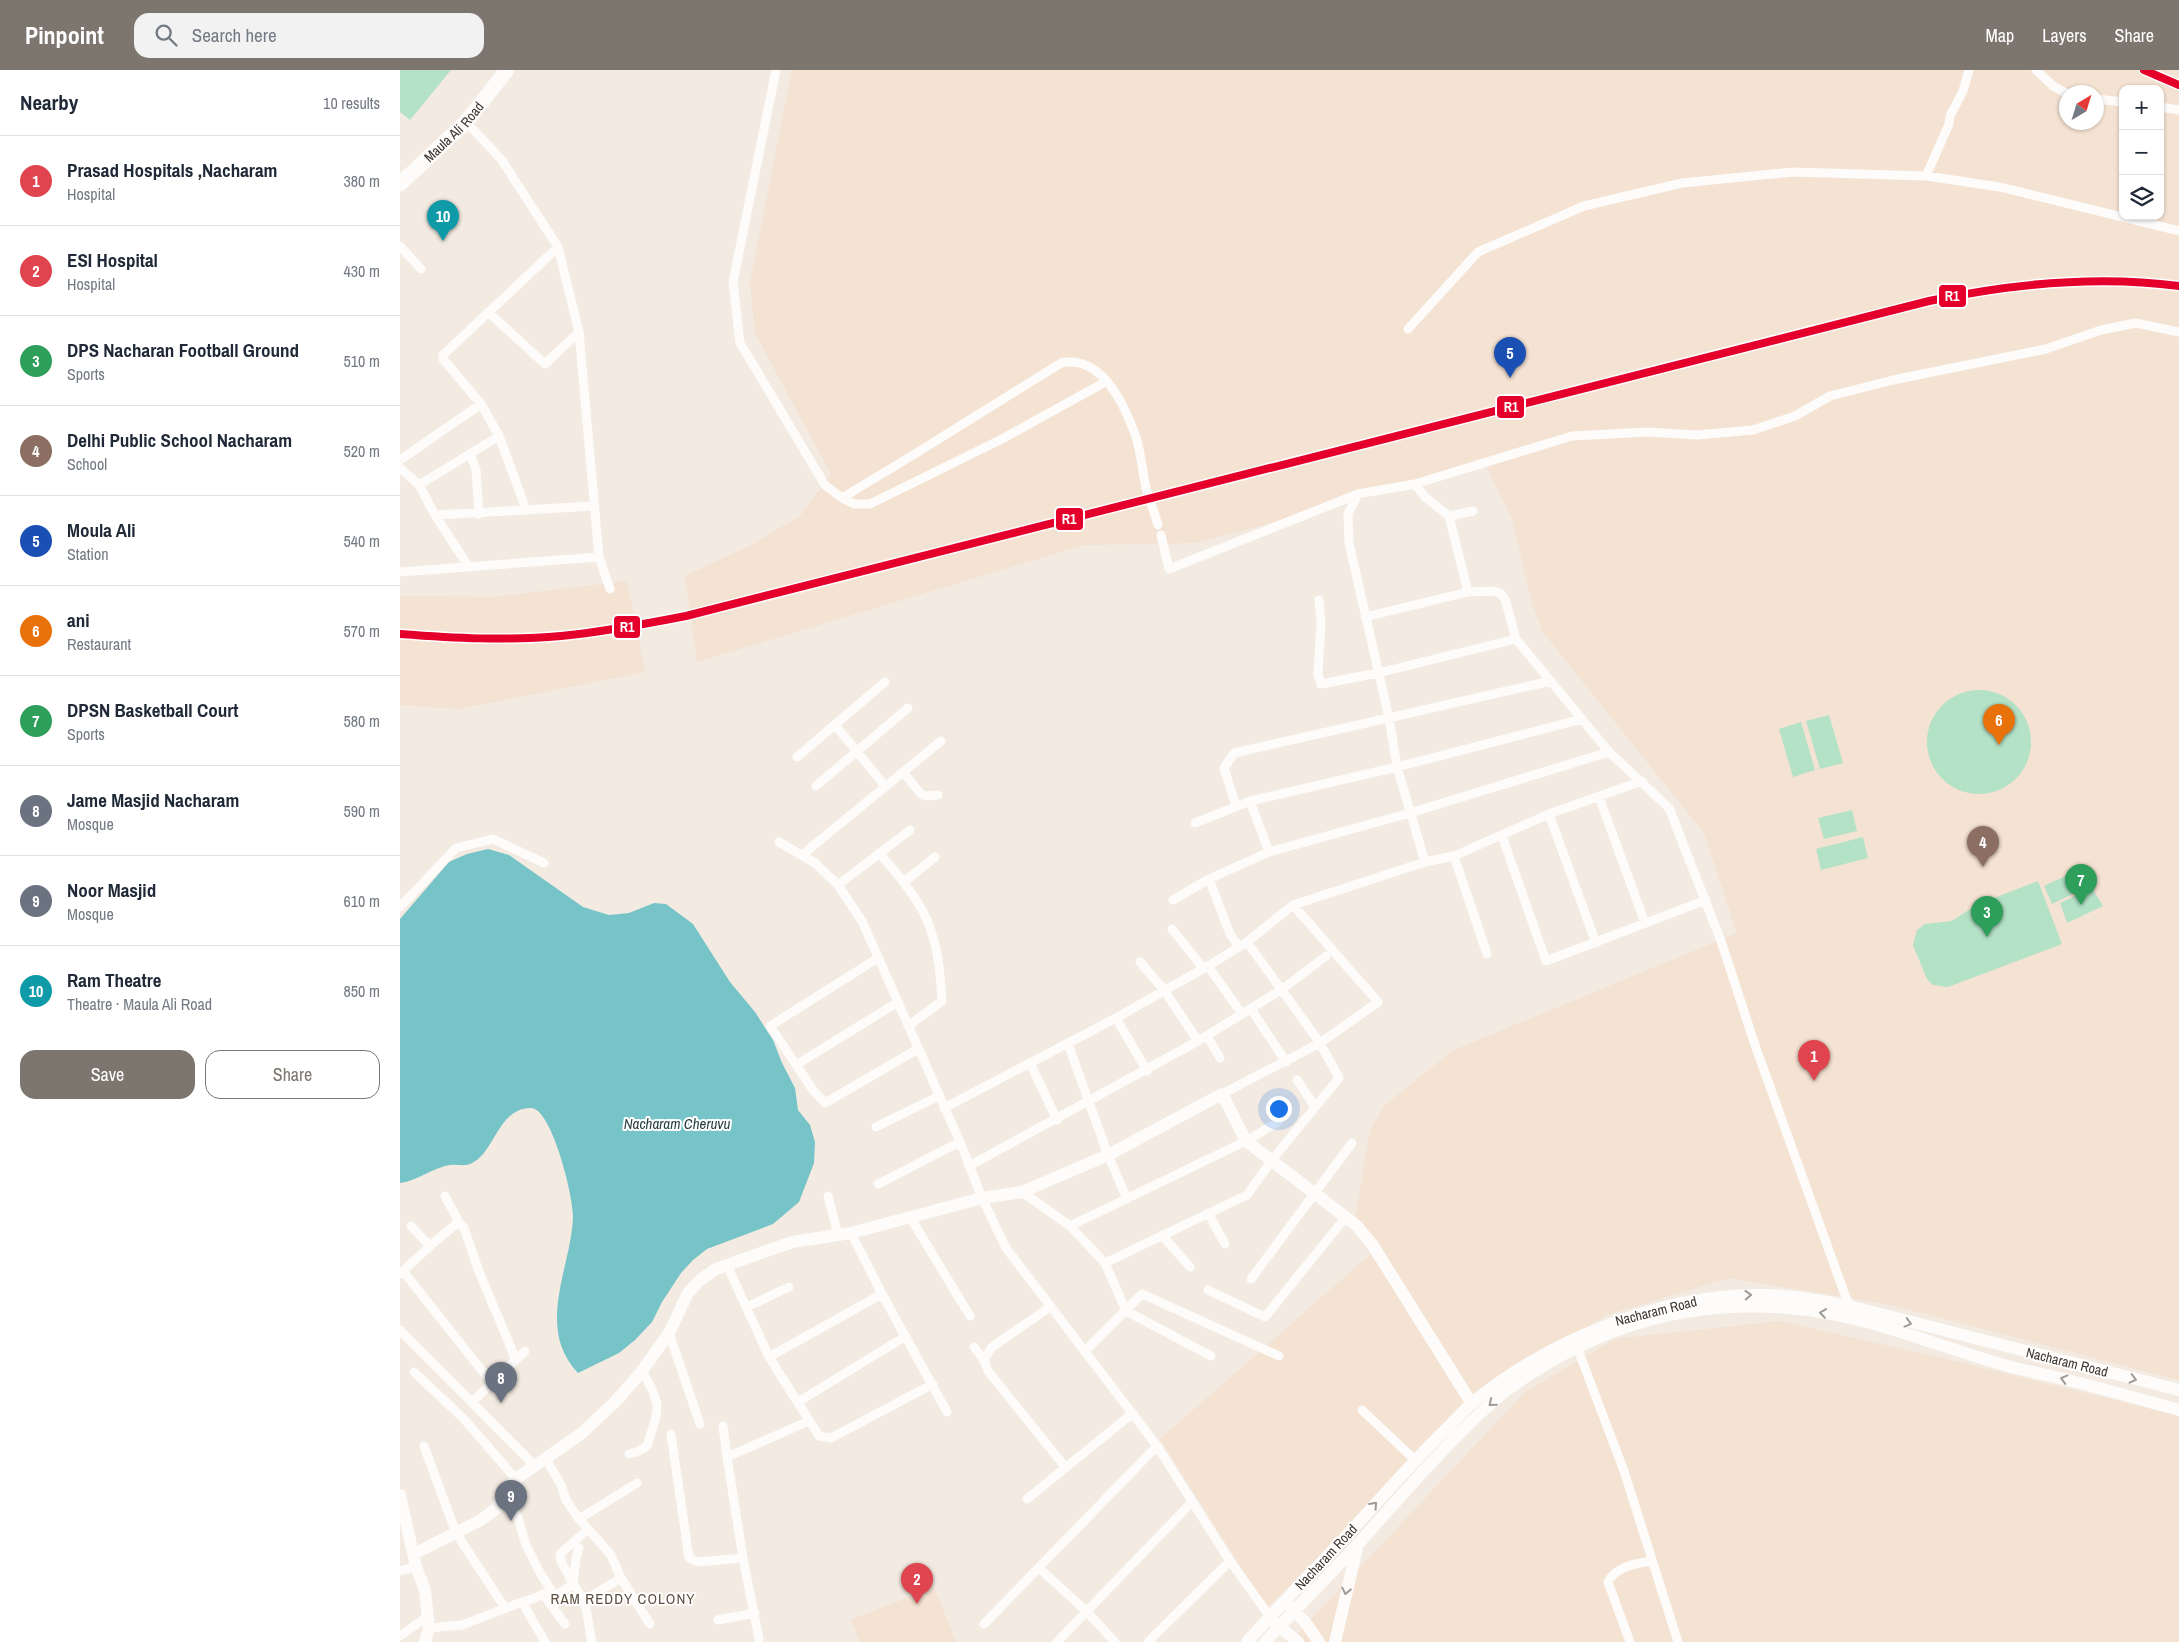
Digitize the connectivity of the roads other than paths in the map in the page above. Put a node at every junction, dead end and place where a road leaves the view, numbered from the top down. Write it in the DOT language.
graph roads {
  1 [pos="776,70"];
  2 [pos="1969,70"];
  3 [pos="2036,70"];
  4 [pos="509,72"];
  5 [pos="2059,89"];
  6 [pos="2104,99"];
  7 [pos="2119,101"];
  8 [pos="2164,108"];
  9 [pos="2179,110"];
  10 [pos="466,122"];
  11 [pos="1926,176"];
  12 [pos="403,177"];
  13 [pos="2179,231"];
  14 [pos="400,246"];
  15 [pos="558,247"];
  16 [pos="421,269"];
  17 [pos="488,312"];
  18 [pos="1408,330"];
  19 [pos="578,332"];
  20 [pos="2179,332"];
  21 [pos="1107,381"];
  22 [pos="481,404"];
  23 [pos="499,436"];
  24 [pos="470,454"];
  25 [pos="400,460"];
  26 [pos="400,468"];
  27 [pos="1416,484"];
  28 [pos="419,485"];
  29 [pos="1358,494"];
  30 [pos="842,498"];
  31 [pos="594,506"];
  32 [pos="526,509"];
  33 [pos="1473,511"];
  34 [pos="479,514"];
  35 [pos="435,515"];
  36 [pos="1449,516"];
  37 [pos="1158,525"];
  38 [pos="1160,536"];
  39 [pos="599,557"];
  40 [pos="468,566"];
  41 [pos="400,572"];
  42 [pos="610,589"];
  43 [pos="1468,592"];
  44 [pos="1319,600"];
  45 [pos="1365,617"];
  46 [pos="1516,639"];
  47 [pos="1378,673"];
  48 [pos="1551,681"];
  49 [pos="885,682"];
  50 [pos="908,708"];
  51 [pos="1389,718"];
  52 [pos="1582,719"];
  53 [pos="835,725"];
  54 [pos="941,742"];
  55 [pos="856,752"];
  56 [pos="1609,752"];
  57 [pos="797,757"];
  58 [pos="1397,767"];
  59 [pos="903,772"];
  60 [pos="1642,781"];
  61 [pos="816,786"];
  62 [pos="885,786"];
  63 [pos="938,795"];
  64 [pos="1599,797"];
  65 [pos="1250,801"];
  66 [pos="1236,806"];
  67 [pos="1410,813"];
  68 [pos="1550,814"];
  69 [pos="1195,823"];
  70 [pos="910,830"];
  71 [pos="1502,836"];
  72 [pos="779,842"];
  73 [pos="1269,852"];
  74 [pos="879,853"];
  75 [pos="802,855"];
  76 [pos="1454,856"];
  77 [pos="935,857"];
  78 [pos="1425,862"];
  79 [pos="544,863"];
  80 [pos="1209,880"];
  81 [pos="904,882"];
  82 [pos="838,885"];
  83 [pos="1173,900"];
  84 [pos="1706,900"];
  85 [pos="1293,905"];
  86 [pos="400,907"];
  87 [pos="1645,924"];
  88 [pos="1172,929"];
  89 [pos="1247,942"];
  90 [pos="1596,943"];
  91 [pos="1238,947"];
  92 [pos="1487,954"];
  93 [pos="1326,956"];
  94 [pos="878,958"];
  95 [pos="1140,962"];
  96 [pos="1205,967"];
  97 [pos="1164,990"];
  98 [pos="1281,990"];
  99 [pos="898,1002"];
  100 [pos="1251,1009"];
  101 [pos="1242,1014"];
  102 [pos="1116,1018"];
  103 [pos="908,1026"];
  104 [pos="1207,1036"];
  105 [pos="1198,1041"];
  106 [pos="1320,1043"];
  107 [pos="1068,1044"];
  108 [pos="918,1049"];
  109 [pos="1220,1058"];
  110 [pos="1286,1062"];
  111 [pos="1030,1064"];
  112 [pos="796,1065"];
  113 [pos="1147,1071"];
  114 [pos="1297,1080"];
  115 [pos="1222,1094"];
  116 [pos="939,1096"];
  117 [pos="1089,1100"];
  118 [pos="1315,1107"];
  119 [pos="944,1108"];
  120 [pos="1057,1120"];
  121 [pos="1278,1122"];
  122 [pos="876,1126"];
  123 [pos="1246,1141"];
  124 [pos="960,1142"];
  125 [pos="1352,1143"];
  126 [pos="1108,1155"];
  127 [pos="1272,1160"];
  128 [pos="969,1166"];
  129 [pos="878,1184"];
  130 [pos="1022,1192"];
  131 [pos="1316,1194"];
  132 [pos="445,1196"];
  133 [pos="828,1196"];
  134 [pos="982,1198"];
  135 [pos="1127,1200"];
  136 [pos="1208,1213"];
  137 [pos="910,1217"];
  138 [pos="1345,1218"];
  139 [pos="460,1224"];
  140 [pos="411,1226"];
  141 [pos="1070,1226"];
  142 [pos="851,1233"];
  143 [pos="838,1235"];
  144 [pos="1162,1235"];
  145 [pos="1225,1244"];
  146 [pos="430,1246"];
  147 [pos="1105,1263"];
  148 [pos="727,1265"];
  149 [pos="1190,1267"];
  150 [pos="402,1273"];
  151 [pos="1251,1279"];
  152 [pos="789,1287"];
  153 [pos="1208,1290"];
  154 [pos="882,1294"];
  155 [pos="1050,1307"];
  156 [pos="747,1308"];
  157 [pos="1126,1311"];
  158 [pos="1848,1312"];
  159 [pos="970,1316"];
  160 [pos="400,1330"];
  161 [pos="669,1333"];
  162 [pos="906,1336"];
  163 [pos="974,1347"];
  164 [pos="1577,1347"];
  165 [pos="1085,1350"];
  166 [pos="525,1351"];
  167 [pos="1211,1356"];
  168 [pos="1279,1356"];
  169 [pos="769,1357"];
  170 [pos="516,1360"];
  171 [pos="984,1360"];
  172 [pos="642,1371"];
  173 [pos="414,1372"];
  174 [pos="491,1382"];
  175 [pos="933,1384"];
  176 [pos="2179,1390"];
  177 [pos="472,1402"];
  178 [pos="798,1402"];
  179 [pos="1472,1404"];
  180 [pos="1362,1410"];
  181 [pos="2179,1410"];
  182 [pos="947,1412"];
  183 [pos="1133,1413"];
  184 [pos="809,1421"];
  185 [pos="700,1424"];
  186 [pos="722,1426"];
  187 [pos="671,1434"];
  188 [pos="424,1446"];
  189 [pos="1157,1446"];
  190 [pos="629,1454"];
  191 [pos="727,1457"];
  192 [pos="546,1459"];
  193 [pos="1415,1460"];
  194 [pos="535,1466"];
  195 [pos="1066,1468"];
  196 [pos="516,1479"];
  197 [pos="637,1483"];
  198 [pos="505,1492"];
  199 [pos="400,1495"];
  200 [pos="1027,1499"];
  201 [pos="1192,1502"];
  202 [pos="579,1519"];
  203 [pos="588,1529"];
  204 [pos="456,1533"];
  205 [pos="1358,1544"];
  206 [pos="579,1548"];
  207 [pos="414,1554"];
  208 [pos="743,1558"];
  209 [pos="1230,1561"];
  210 [pos="1652,1561"];
  211 [pos="416,1567"];
  212 [pos="1039,1568"];
  213 [pos="400,1571"];
  214 [pos="621,1578"];
  215 [pos="574,1584"];
  216 [pos="543,1594"];
  217 [pos="555,1596"];
  218 [pos="585,1600"];
  219 [pos="522,1602"];
  220 [pos="1284,1602"];
  221 [pos="505,1608"];
  222 [pos="1086,1611"];
  223 [pos="1294,1611"];
  224 [pos="755,1613"];
  225 [pos="1270,1617"];
  226 [pos="718,1620"];
  227 [pos="428,1622"];
  228 [pos="565,1624"];
  229 [pos="650,1624"];
  230 [pos="984,1624"];
  231 [pos="1280,1626"];
  232 [pos="400,1636"];
  233 [pos="759,1639"];
  234 [pos="425,1642"];
  235 [pos="545,1642"];
  236 [pos="592,1642"];
  237 [pos="1057,1642"];
  238 [pos="1115,1642"];
  239 [pos="1148,1642"];
  240 [pos="1247,1642"];
  241 [pos="1265,1642"];
  242 [pos="1298,1642"];
  243 [pos="1319,1642"];
  244 [pos="1335,1642"];
  245 [pos="1630,1642"];
  246 [pos="1678,1642"];
  1 -- 30 [label="street"];
  2 -- 11 [label="street"];
  3 -- 5 [label="street"];
  4 -- 10 [label="main road, Maula Ali Road"];
  6 -- 7 [label="street"];
  8 -- 9 [label="street"];
  10 -- 12 [label="main road, Maula Ali Road"];
  10 -- 15 [label="street"];
  11 -- 13 [label="street"];
  11 -- 18 [label="street"];
  14 -- 16 [label="street"];
  15 -- 17 [label="street"];
  15 -- 19 [label="street"];
  17 -- 19 [label="street"];
  17 -- 22 [label="street"];
  19 -- 31 [label="street"];
  20 -- 27 [label="street"];
  21 -- 30 [label="street"];
  21 -- 30 [label="street"];
  21 -- 37 [label="street"];
  22 -- 23 [label="street"];
  22 -- 25 [label="street"];
  23 -- 24 [label="street"];
  23 -- 32 [label="street"];
  24 -- 28 [label="street"];
  24 -- 34 [label="street"];
  26 -- 28 [label="street"];
  27 -- 29 [label="street"];
  27 -- 36 [label="street"];
  28 -- 35 [label="street"];
  29 -- 38 [label="street"];
  29 -- 45 [label="street"];
  31 -- 32 [label="street"];
  31 -- 39 [label="street"];
  32 -- 34 [label="street"];
  33 -- 36 [label="street"];
  34 -- 35 [label="street"];
  35 -- 40 [label="street"];
  36 -- 43 [label="street"];
  39 -- 40 [label="street"];
  39 -- 42 [label="street"];
  40 -- 41 [label="street"];
  43 -- 45 [label="street"];
  43 -- 46 [label="street"];
  44 -- 47 [label="street"];
  45 -- 47 [label="street"];
  46 -- 47 [label="street"];
  46 -- 48 [label="street"];
  47 -- 51 [label="street"];
  48 -- 51 [label="street"];
  48 -- 52 [label="street"];
  49 -- 53 [label="street"];
  50 -- 55 [label="street"];
  51 -- 58 [label="street"];
  51 -- 66 [label="street"];
  52 -- 56 [label="street"];
  52 -- 58 [label="street"];
  53 -- 55 [label="street"];
  53 -- 57 [label="street"];
  54 -- 59 [label="street"];
  55 -- 61 [label="street"];
  55 -- 62 [label="street"];
  56 -- 60 [label="street"];
  56 -- 67 [label="street"];
  58 -- 65 [label="street"];
  58 -- 67 [label="street"];
  59 -- 62 [label="street"];
  59 -- 63 [label="street"];
  60 -- 64 [label="street"];
  60 -- 84 [label="street"];
  62 -- 75 [label="street"];
  64 -- 68 [label="street"];
  64 -- 87 [label="street"];
  65 -- 66 [label="street"];
  65 -- 73 [label="street"];
  66 -- 69 [label="street"];
  67 -- 73 [label="street"];
  67 -- 78 [label="street"];
  68 -- 71 [label="street"];
  68 -- 90 [label="street"];
  70 -- 74 [label="street"];
  71 -- 76 [label="street"];
  71 -- 90 [label="street"];
  72 -- 75 [label="street"];
  73 -- 80 [label="street"];
  74 -- 81 [label="street"];
  74 -- 82 [label="street"];
  75 -- 82 [label="street"];
  76 -- 78 [label="street"];
  76 -- 92 [label="street"];
  77 -- 81 [label="street"];
  78 -- 85 [label="street"];
  79 -- 86 [label="street"];
  80 -- 83 [label="street"];
  80 -- 91 [label="street"];
  81 -- 103 [label="street"];
  82 -- 94 [label="street"];
  84 -- 87 [label="street"];
  84 -- 158 [label="street"];
  85 -- 89 [label="street"];
  85 -- 106 [label="street"];
  87 -- 90 [label="street"];
  88 -- 96 [label="street"];
  89 -- 91 [label="street"];
  89 -- 98 [label="street"];
  91 -- 96 [label="street"];
  93 -- 98 [label="street"];
  94 -- 99 [label="street"];
  94 -- 112 [label="street"];
  95 -- 97 [label="street"];
  96 -- 97 [label="street"];
  96 -- 101 [label="street"];
  97 -- 102 [label="street"];
  97 -- 105 [label="street"];
  98 -- 100 [label="street"];
  98 -- 106 [label="street"];
  99 -- 103 [label="street"];
  99 -- 112 [label="street"];
  100 -- 101 [label="street"];
  100 -- 110 [label="street"];
  101 -- 104 [label="street"];
  102 -- 107 [label="street"];
  102 -- 113 [label="street"];
  103 -- 108 [label="street"];
  104 -- 105 [label="street"];
  104 -- 109 [label="street"];
  105 -- 113 [label="street"];
  106 -- 110 [label="street"];
  106 -- 118 [label="street"];
  107 -- 111 [label="street"];
  107 -- 117 [label="street"];
  108 -- 112 [label="street"];
  108 -- 116 [label="street"];
  110 -- 115 [label="street"];
  111 -- 119 [label="street"];
  111 -- 120 [label="street"];
  113 -- 117 [label="street"];
  114 -- 118 [label="street"];
  115 -- 123 [label="main road"];
  115 -- 126 [label="main road"];
  116 -- 119 [label="street"];
  116 -- 122 [label="street"];
  117 -- 120 [label="street"];
  117 -- 126 [label="street"];
  118 -- 127 [label="street"];
  119 -- 124 [label="street"];
  120 -- 128 [label="street"];
  121 -- 123 [label="street"];
  123 -- 127 [label="main road"];
  123 -- 135 [label="street"];
  124 -- 128 [label="street"];
  124 -- 129 [label="street"];
  125 -- 131 [label="street"];
  126 -- 130 [label="main road"];
  126 -- 135 [label="street"];
  127 -- 131 [label="main road"];
  127 -- 136 [label="street"];
  128 -- 134 [label="street"];
  130 -- 134 [label="main road"];
  130 -- 141 [label="street"];
  131 -- 138 [label="main road"];
  131 -- 151 [label="street"];
  132 -- 139 [label="street"];
  133 -- 143 [label="street"];
  134 -- 137 [label="main road"];
  134 -- 155 [label="street"];
  135 -- 141 [label="street"];
  136 -- 144 [label="street"];
  136 -- 145 [label="street"];
  137 -- 142 [label="main road"];
  137 -- 159 [label="street"];
  138 -- 153 [label="street"];
  138 -- 179 [label="main road"];
  139 -- 146 [label="street"];
  139 -- 170 [label="street"];
  140 -- 146 [label="street"];
  141 -- 147 [label="street"];
  142 -- 143 [label="main road"];
  142 -- 154 [label="street"];
  143 -- 148 [label="main road"];
  144 -- 147 [label="street"];
  144 -- 149 [label="street"];
  146 -- 150 [label="street"];
  147 -- 157 [label="street"];
  148 -- 156 [label="street"];
  148 -- 161 [label="main road"];
  150 -- 174 [label="street"];
  152 -- 156 [label="street"];
  154 -- 162 [label="street"];
  154 -- 169 [label="street"];
  155 -- 165 [label="street"];
  155 -- 171 [label="street"];
  156 -- 169 [label="street"];
  157 -- 165 [label="street"];
  157 -- 167 [label="street"];
  157 -- 168 [label="street"];
  158 -- 164 [label="main road, Nacharam Road, one-way"];
  158 -- 176 [label="main road, Nacharam Road, one-way"];
  179 -- 158 [label="main road, Nacharam Road, one-way"];
  181 -- 158 [label="main road, Nacharam Road, one-way"];
  160 -- 177 [label="street"];
  161 -- 172 [label="main road"];
  161 -- 185 [label="street"];
  162 -- 175 [label="street"];
  162 -- 178 [label="street"];
  163 -- 171 [label="street"];
  164 -- 205 [label="main road, Nacharam Road, one-way"];
  164 -- 210 [label="street"];
  165 -- 183 [label="street"];
  166 -- 170 [label="street"];
  169 -- 178 [label="street"];
  170 -- 174 [label="street"];
  171 -- 195 [label="street"];
  172 -- 190 [label="street"];
  172 -- 192 [label="main road"];
  173 -- 196 [label="street"];
  174 -- 177 [label="street"];
  175 -- 182 [label="street"];
  175 -- 184 [label="street"];
  177 -- 194 [label="street"];
  178 -- 184 [label="street"];
  179 -- 193 [label="main road, Nacharam Road"];
  180 -- 193 [label="street"];
  183 -- 189 [label="street"];
  183 -- 195 [label="street"];
  184 -- 191 [label="street"];
  186 -- 191 [label="street"];
  187 -- 208 [label="street"];
  188 -- 204 [label="street"];
  189 -- 201 [label="street"];
  189 -- 212 [label="street"];
  191 -- 208 [label="street"];
  192 -- 194 [label="main road"];
  192 -- 202 [label="street"];
  220 -- 193 [label="main road, Nacharam Road, one-way"];
  194 -- 196 [label="main road"];
  195 -- 200 [label="street"];
  196 -- 198 [label="main road"];
  197 -- 202 [label="street"];
  198 -- 204 [label="main road"];
  198 -- 217 [label="street"];
  199 -- 207 [label="main road"];
  201 -- 209 [label="street"];
  201 -- 222 [label="street"];
  202 -- 203 [label="street"];
  203 -- 214 [label="street"];
  203 -- 215 [label="street"];
  204 -- 207 [label="main road"];
  204 -- 221 [label="street"];
  205 -- 223 [label="main road, Nacharam Road"];
  205 -- 244 [label="main road, one-way"];
  206 -- 215 [label="street"];
  207 -- 211 [label="main road"];
  208 -- 224 [label="street"];
  209 -- 225 [label="street"];
  209 -- 239 [label="street"];
  210 -- 245 [label="street"];
  210 -- 246 [label="street"];
  211 -- 213 [label="street"];
  211 -- 227 [label="main road"];
  212 -- 222 [label="street"];
  212 -- 230 [label="street"];
  214 -- 218 [label="street"];
  214 -- 229 [label="street"];
  215 -- 217 [label="street"];
  215 -- 218 [label="street"];
  216 -- 217 [label="street"];
  216 -- 219 [label="street"];
  216 -- 228 [label="street"];
  218 -- 236 [label="street"];
  219 -- 221 [label="street"];
  219 -- 235 [label="street"];
  220 -- 223 [label="main road"];
  220 -- 225 [label="main road, Nacharam Road"];
  221 -- 227 [label="street"];
  222 -- 237 [label="street"];
  222 -- 238 [label="street"];
  223 -- 231 [label="main road, Nacharam Road"];
  223 -- 243 [label="main road"];
  224 -- 226 [label="street"];
  224 -- 233 [label="street"];
  225 -- 231 [label="main road"];
  225 -- 240 [label="main road, Nacharam Road"];
  227 -- 232 [label="street"];
  227 -- 234 [label="main road"];
  231 -- 241 [label="main road, Nacharam Road"];
  231 -- 242 [label="main road"];
}
